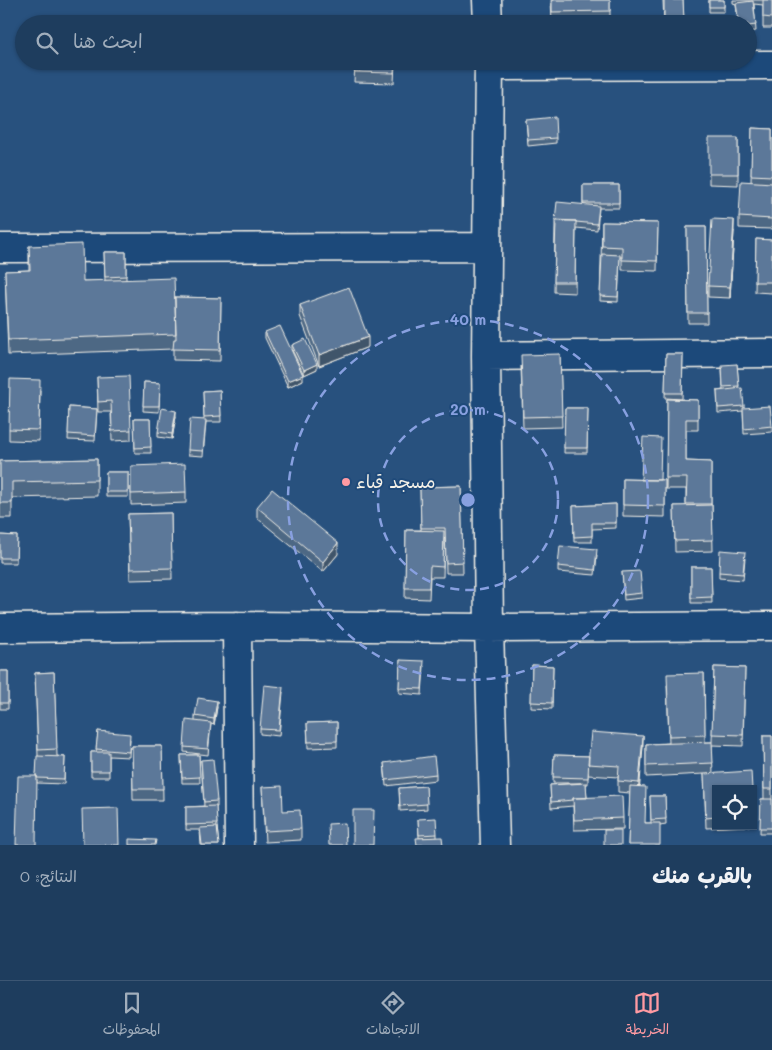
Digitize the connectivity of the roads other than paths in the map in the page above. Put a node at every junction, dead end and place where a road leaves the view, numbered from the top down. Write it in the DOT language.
graph roads {
  1 [pos="488,0"];
  2 [pos="488,15"];
  3 [pos="757,65"];
  4 [pos="772,65"];
  5 [pos="489,70"];
  6 [pos="487,247"];
  7 [pos="0,248"];
  8 [pos="772,352"];
  9 [pos="486,356"];
  10 [pos="237,626"];
  11 [pos="772,626"];
  12 [pos="0,628"];
  13 [pos="489,628"];
  14 [pos="239,845"];
  15 [pos="495,845"];
  1 -- 2 [label="street"];
  3 -- 4 [label="street"];
  5 -- 6 [label="street"];
  6 -- 7 [label="street"];
  6 -- 9 [label="street"];
  8 -- 9 [label="street"];
  9 -- 13 [label="street"];
  10 -- 12 [label="street"];
  10 -- 13 [label="street"];
  10 -- 14 [label="street"];
  11 -- 13 [label="street"];
  13 -- 15 [label="street"];
}
